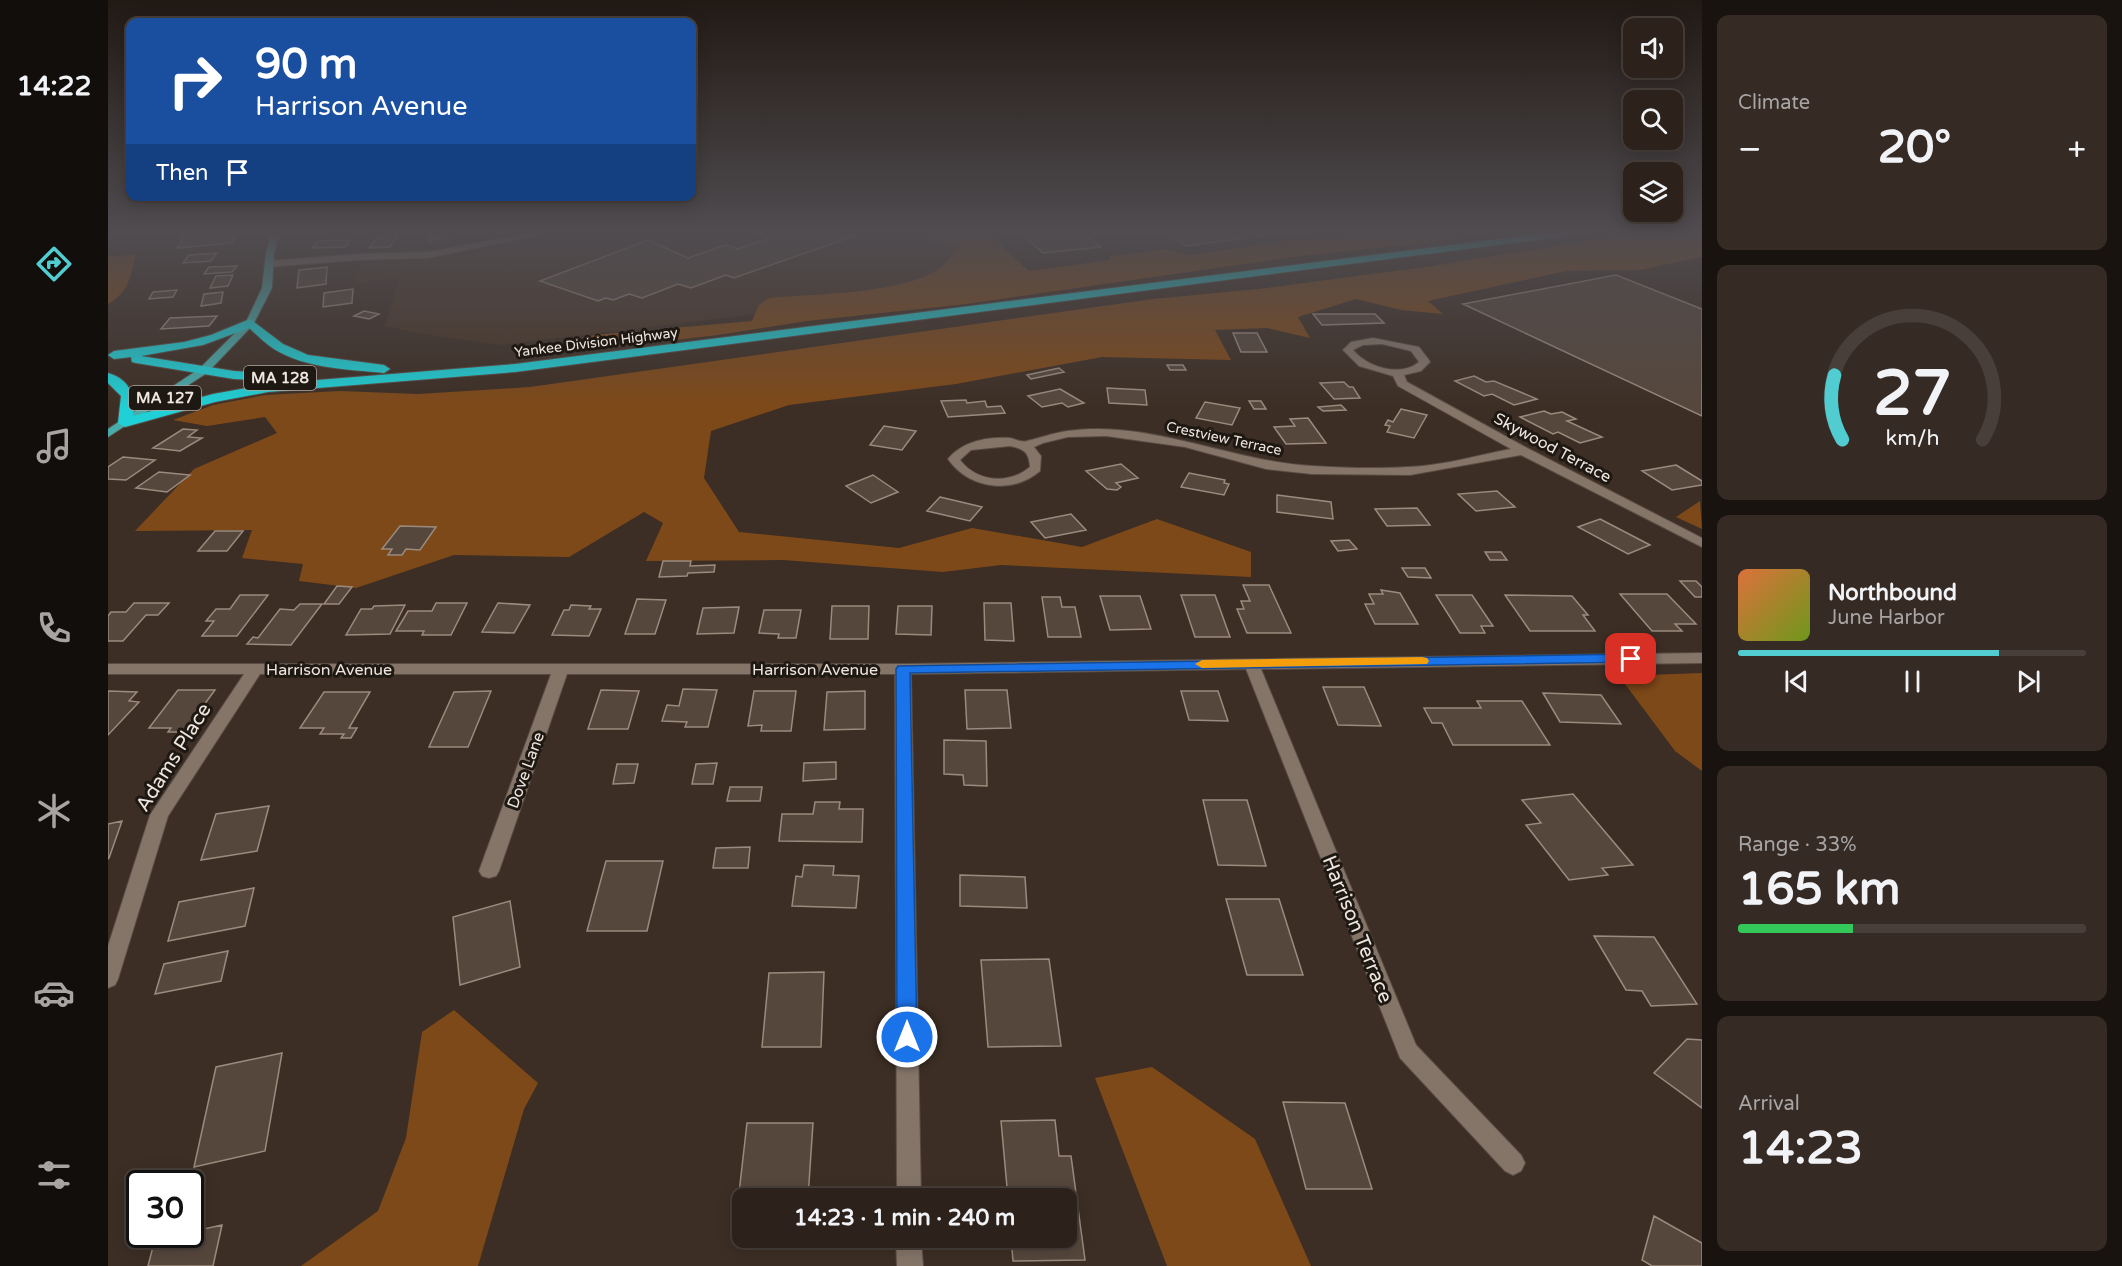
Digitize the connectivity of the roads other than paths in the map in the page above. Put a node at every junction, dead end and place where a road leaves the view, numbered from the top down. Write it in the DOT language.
graph roads {
  1 [pos="266,291"];
  2 [pos="1114,291"];
  3 [pos="250,323"];
  4 [pos="111,355"];
  5 [pos="203,371"];
  6 [pos="1396,372"];
  7 [pos="442,374"];
  8 [pos="108,377"];
  9 [pos="358,379"];
  10 [pos="125,423"];
  11 [pos="108,434"];
  12 [pos="1027,446"];
  13 [pos="1522,451"];
  14 [pos="1702,543"];
  15 [pos="1702,658"];
  16 [pos="1251,663"];
  17 [pos="108,669"];
  18 [pos="255,669"];
  19 [pos="561,669"];
  20 [pos="903,669"];
  21 [pos="489,871"];
  22 [pos="108,979"];
  23 [pos="1513,1163"];
  24 [pos="909,1188"];
  25 [pos="909,1248"];
  26 [pos="910,1266"];
  1 -- 3 [label="main road, MA 127"];
  2 -- 7 [label="highway, Yankee Division Highway / MA 128"];
  3 -- 4 [label="highway"];
  3 -- 5 [label="main road, MA 127"];
  3 -- 7 [label="highway"];
  4 -- 5 [label="highway, MA 128"];
  5 -- 9 [label="highway, MA 128"];
  5 -- 10 [label="main road, MA 127"];
  6 -- 6 [label="street"];
  6 -- 13 [label="street, Skywood Terrace"];
  7 -- 9 [label="highway, MA 128"];
  8 -- 10 [label="highway"];
  9 -- 10 [label="highway"];
  10 -- 11 [label="main road, MA 127"];
  12 -- 12 [label="street, Crestview Terrace"];
  12 -- 13 [label="street, Crestview Terrace"];
  13 -- 14 [label="street, Skywood Terrace"];
  15 -- 16 [label="street, Harrison Avenue"];
  16 -- 20 [label="street, Harrison Avenue"];
  16 -- 23 [label="street, Harrison Terrace"];
  17 -- 18 [label="street, Harrison Avenue"];
  18 -- 19 [label="street, Harrison Avenue"];
  18 -- 22 [label="street, Adams Place"];
  19 -- 20 [label="street, Harrison Avenue"];
  19 -- 21 [label="street, Dove Lane"];
  20 -- 24 [label="street"];
  25 -- 26 [label="street"];
}
